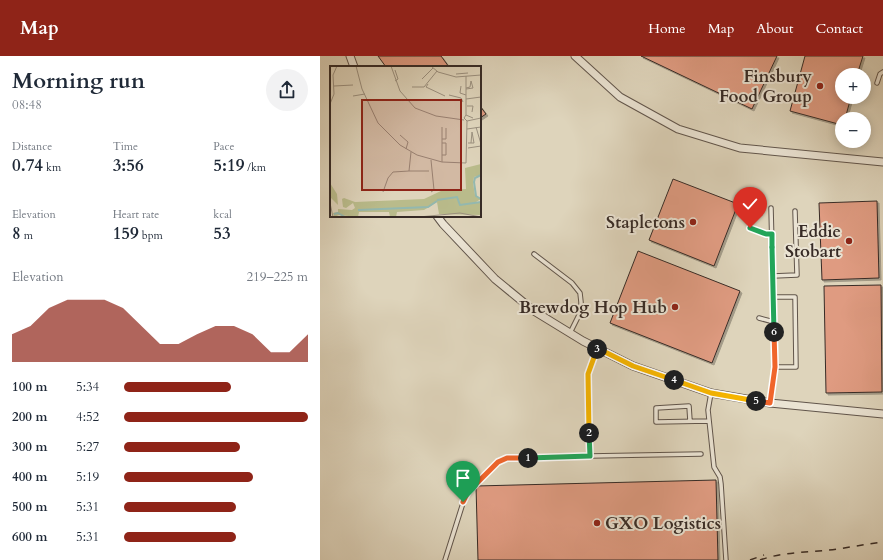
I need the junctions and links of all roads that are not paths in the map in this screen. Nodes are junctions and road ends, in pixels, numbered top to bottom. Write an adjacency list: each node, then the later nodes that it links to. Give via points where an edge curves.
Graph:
1 (350, 56): 3 (street)
2 (575, 56): 7 (street, via 620,98 678,129 740,148)
3 (354, 66)
4 (883, 72): 5 (lane)
5 (878, 83)
6 (883, 157): 7 (street)
7 (869, 161): 8 (street)
8 (883, 162)
9 (772, 208): 13 (lane)
10 (795, 211): 15 (lane, via 797,275)
11 (438, 217): 19 (street, via 495,279 534,311)
12 (750, 228): 13 (lane)
13 (772, 234): 15 (lane)
14 (534, 254): 19 (lane, via 572,283 580,293 581,311)
15 (773, 276): 16 (lane)
16 (773, 297): 18 (lane); 21 (lane, via 794,297 795,313 796,367)
17 (759, 318): 18 (lane)
18 (774, 322): 21 (lane)
19 (570, 333): 20 (street)
20 (597, 348): 22 (street, via 633,366); 28 (lane, via 588,374)
21 (775, 367): 23 (lane)
22 (711, 393): 23 (street); 25 (lane)
23 (770, 403): 24 (street)
24 (883, 414)
25 (708, 421): 26 (lane); 30 (lane, via 714,467 721,484)
26 (690, 422): 26 (lane, via 689,406 656,408 656,422)
27 (701, 454): 28 (lane)
28 (590, 456): 29 (lane, via 507,458 498,462 466,495)
29 (445, 560)
30 (726, 560)

